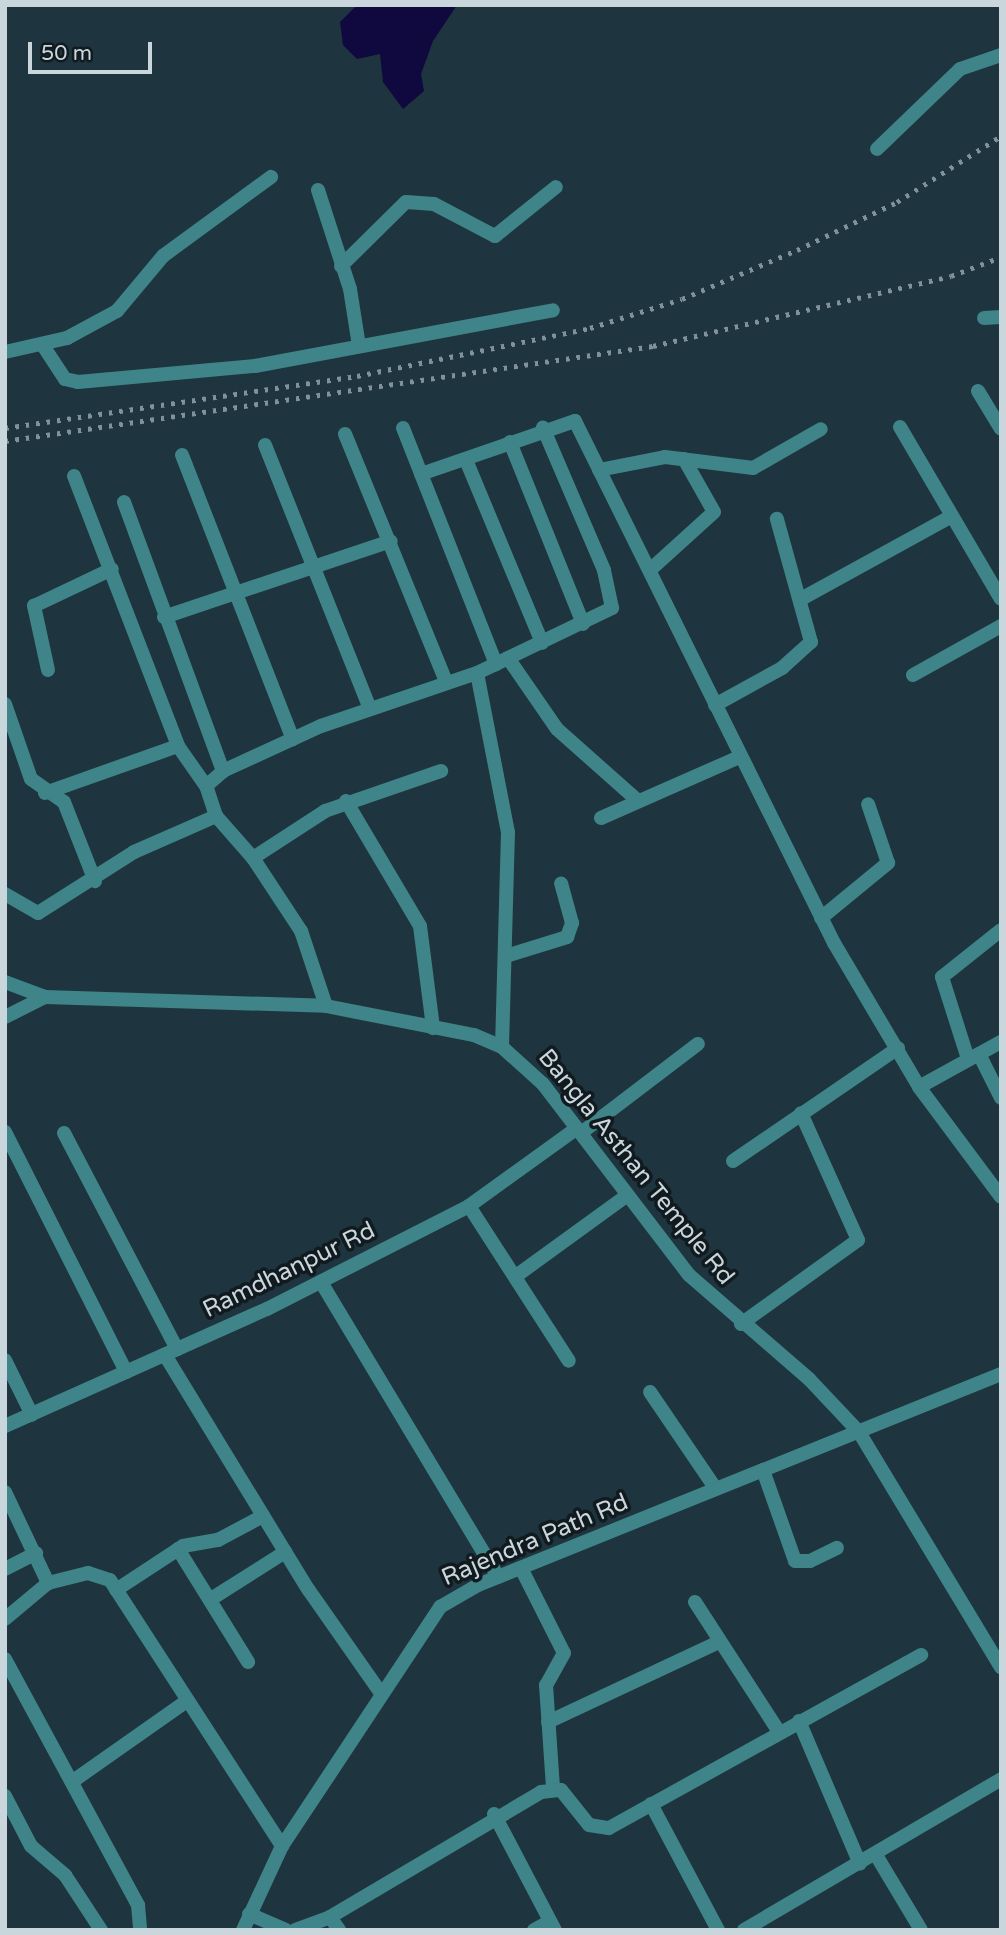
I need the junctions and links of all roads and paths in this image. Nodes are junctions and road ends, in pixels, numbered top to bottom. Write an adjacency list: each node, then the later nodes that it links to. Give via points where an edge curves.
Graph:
1 (1001, 55): 2 (street, via 960,69)
2 (877, 149)
3 (271, 177): 10 (street, via 163,256 117,311)
4 (556, 187): 6 (street, via 495,236 435,204 406,202)
5 (318, 190): 6 (street)
6 (341, 266): 11 (street)
7 (553, 310): 11 (street)
8 (1001, 317): 9 (street)
9 (984, 318)
10 (42, 344): 11 (street, via 65,379 78,383 255,366); 12 (street)
11 (359, 346)
12 (5, 352)
13 (978, 391): 18 (street)
14 (900, 427): 29 (street)
15 (403, 428): 26 (street)
16 (543, 428): 20 (street); 25 (street, via 575,421); 39 (street, via 614,599 612,608)
17 (821, 429): 23 (street, via 753,468)
18 (1001, 429)
19 (345, 434): 31 (street)
20 (510, 442): 24 (street); 39 (street)
21 (265, 445): 33 (street)
22 (182, 455): 35 (street)
23 (684, 459): 25 (street, via 644,458); 34 (street, via 714,512)
24 (466, 460): 26 (street); 41 (street)
25 (599, 470): 34 (street)
26 (421, 474): 42 (street)
27 (74, 475): 32 (street)
28 (124, 502): 38 (street)
29 (952, 516): 36 (street); 37 (street)
30 (777, 519): 36 (street)
31 (391, 541): 33 (street); 46 (street)
32 (113, 569): 43 (street, via 34,606); 51 (street)
33 (311, 569): 35 (street); 49 (street)
34 (650, 570): 48 (street)
35 (235, 596): 38 (street); 50 (street)
36 (801, 599): 48 (street, via 811,634 807,650)
37 (1001, 599)
38 (164, 617): 53 (street)
39 (583, 624): 41 (street)
40 (1001, 626): 45 (street)
41 (542, 643): 42 (street)
42 (502, 661): 44 (street); 57 (street, via 558,729)
43 (48, 670)
44 (477, 673): 46 (street); 68 (street, via 508,832)
45 (913, 675)
46 (446, 682): 49 (street)
47 (5, 704): 56 (street, via 31,779)
48 (715, 705): 52 (street)
49 (370, 709): 50 (street)
50 (293, 739): 53 (street)
51 (178, 746): 55 (street); 56 (street)
52 (739, 757): 57 (street); 66 (street)
53 (223, 771): 55 (street)
54 (441, 771): 58 (street)
55 (206, 786): 60 (street)
56 (44, 793): 63 (street, via 64,802)
57 (638, 800): 61 (street)
58 (346, 801): 62 (street); 73 (street, via 420,926)
59 (868, 804): 66 (street, via 888,863)
60 (216, 816): 62 (street); 63 (street, via 134,852)
61 (601, 818)
62 (253, 858): 71 (street, via 301,931)
63 (95, 881): 65 (street, via 38,913)
64 (561, 883): 68 (street, via 572,923 567,937)
65 (5, 894)
66 (821, 918): 77 (street)
67 (999, 937): 78 (street, via 942,978)
68 (509, 955): 76 (street)
69 (5, 982): 70 (street, Bangla Asthan Temple Rd)
70 (45, 998): 71 (street, Bangla Asthan Temple Rd); 72 (street)
71 (326, 1006): 73 (street, Bangla Asthan Temple Rd)
72 (5, 1017)
73 (433, 1028): 76 (street, Bangla Asthan Temple Rd)
74 (1001, 1042): 78 (street)
75 (698, 1044): 82 (street, Ramdhanpur Rd)
76 (502, 1047): 82 (street, Bangla Asthan Temple Rd)
77 (898, 1048): 79 (street); 81 (street)
78 (973, 1057): 79 (street); 80 (street)
79 (919, 1087): 87 (street)
80 (1001, 1098)
81 (801, 1113): 85 (street); 91 (street, via 858,1240)
82 (579, 1130): 86 (street, Bangla Asthan Temple Rd); 88 (street, Ramdhanpur Rd)
83 (5, 1132): 95 (street)
84 (64, 1133): 92 (street)
85 (733, 1161)
86 (626, 1196): 89 (street); 91 (street, Bangla Asthan Temple Rd, via 689,1275)
87 (1001, 1197)
88 (469, 1206): 89 (street); 90 (street, Ramdhanpur Rd)
89 (516, 1276): 94 (street)
90 (321, 1282): 92 (street, Ramdhanpur Rd); 111 (street)
91 (741, 1324): 100 (street, Bangla Asthan Temple Rd, via 809,1378)
92 (171, 1352): 95 (street, Ramdhanpur Rd); 104 (street)
93 (5, 1360): 98 (street)
94 (569, 1361)
95 (126, 1372): 98 (street, Ramdhanpur Rd)
96 (1001, 1374): 100 (street, Rajendra Path Rd)
97 (650, 1392): 102 (street)
98 (32, 1415): 99 (street, Ramdhanpur Rd)
99 (5, 1426)
100 (859, 1432): 101 (street, Rajendra Path Rd); 121 (street, Bangla Asthan Temple Rd)
101 (763, 1471): 102 (street, Rajendra Path Rd); 105 (street, via 795,1560 810,1561)
102 (716, 1489): 109 (street, Rajendra Path Rd)
103 (5, 1492): 108 (street)
104 (263, 1516): 106 (street, via 218,1540); 107 (street)
105 (837, 1548)
106 (178, 1549): 113 (street); 114 (street)
107 (285, 1552): 114 (street); 122 (street)
108 (36, 1553): 110 (street); 112 (street)
109 (520, 1567): 111 (street, Rajendra Path Rd); 125 (street, via 564,1653 546,1685)
110 (5, 1569)
111 (498, 1577): 122 (street, Rajendra Path Rd, via 440,1606)
112 (48, 1583): 113 (street, via 102,1574); 116 (street)
113 (116, 1590): 123 (street)
114 (211, 1599): 120 (street)
115 (695, 1602): 117 (street)
116 (5, 1619)
117 (719, 1642): 125 (street); 126 (street)
118 (921, 1655): 124 (street)
119 (5, 1660): 128 (street)
120 (248, 1662)
121 (1001, 1667)
122 (380, 1692): 133 (street, Rajendra Path Rd)
123 (184, 1703): 128 (street); 133 (street)
124 (799, 1721): 126 (street); 135 (street)
125 (548, 1722): 129 (street)
126 (779, 1732): 131 (street)
127 (1001, 1779): 134 (street)
128 (73, 1781): 140 (street, via 138,1905)
129 (554, 1789): 131 (street, via 599,1829); 132 (street)
130 (5, 1796): 139 (street, via 30,1846 65,1875)
131 (651, 1804): 146 (street)
132 (494, 1814): 137 (street); 138 (street)
133 (282, 1846): 136 (street, Rajendra Path Rd)
134 (876, 1855): 135 (street); 148 (street)
135 (860, 1864): 147 (street)
136 (249, 1914): 141 (street, Rajendra Path Rd); 142 (street)
137 (330, 1917): 143 (street); 144 (street)
138 (552, 1925): 145 (street)
139 (101, 1930)
140 (140, 1930)
141 (243, 1930)
142 (286, 1930)
143 (295, 1930)
144 (339, 1930)
145 (534, 1930)
146 (718, 1930)
147 (744, 1930)
148 (921, 1930)

